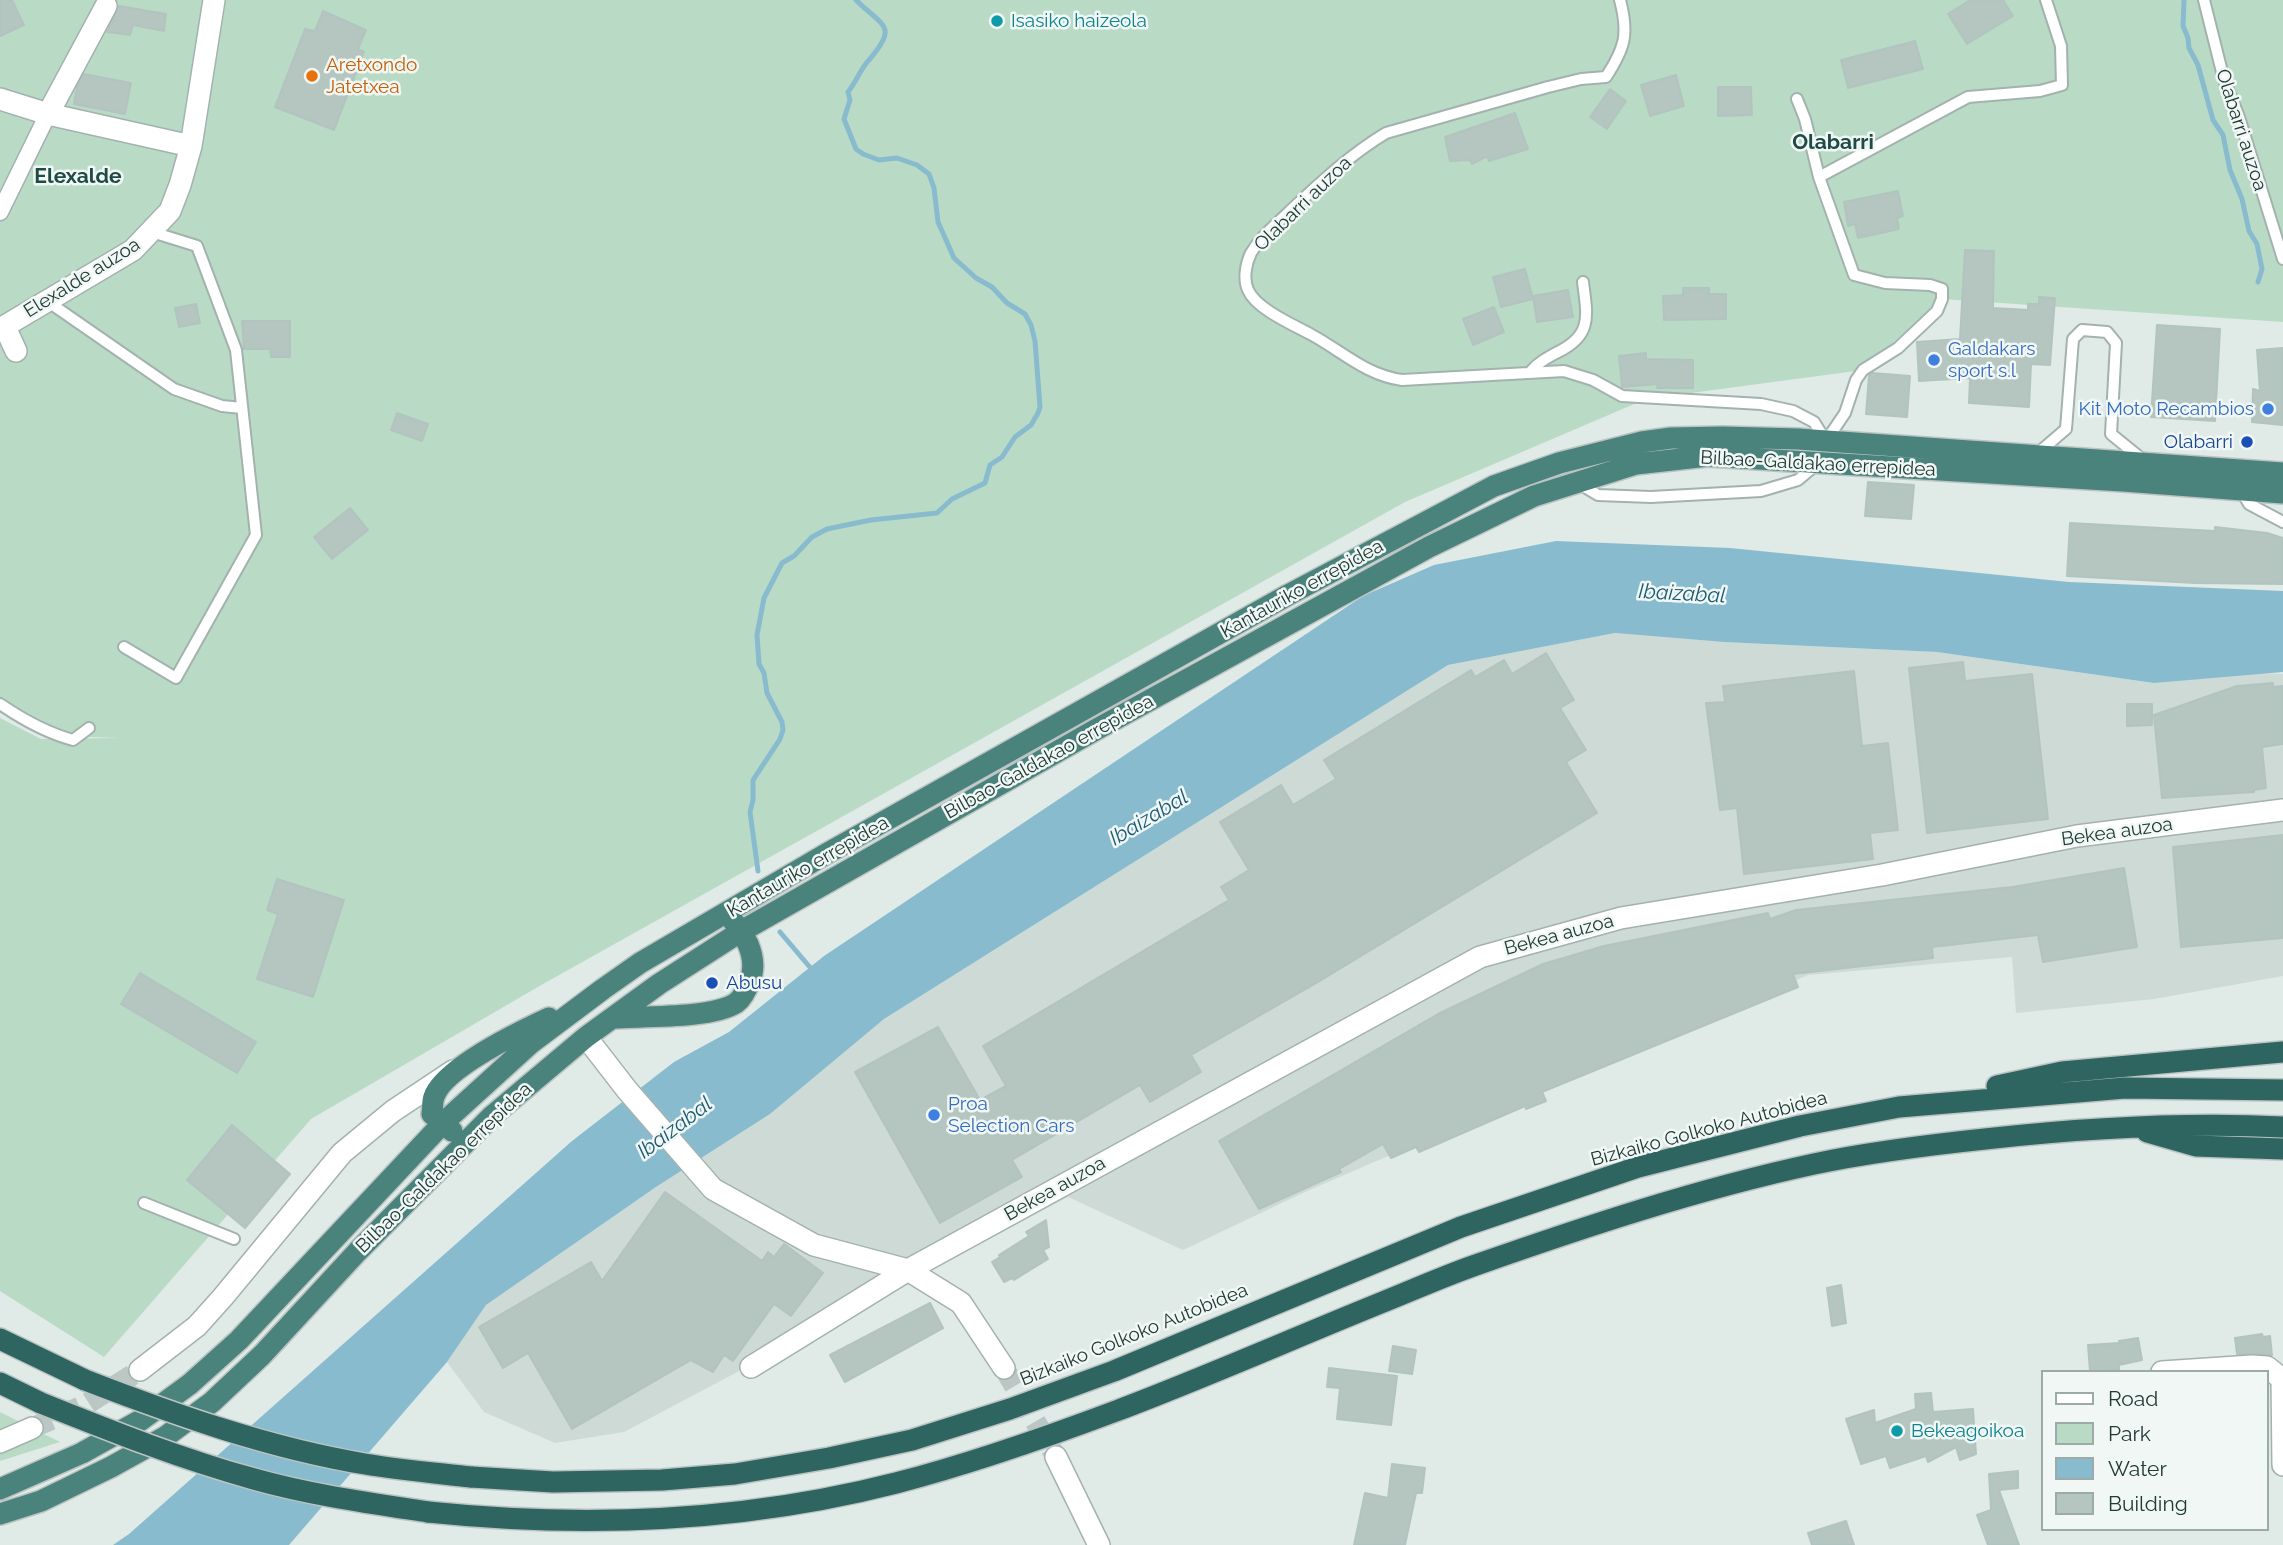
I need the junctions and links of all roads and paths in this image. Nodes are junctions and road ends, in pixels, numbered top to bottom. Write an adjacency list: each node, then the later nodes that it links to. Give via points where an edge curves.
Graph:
1 (214, 0): 9 (street, Elexalde auzoa)
2 (1620, 0): 18 (lane, Olabarri auzoa, via 1626,33 1621,54 1606,77 1548,87 1386,133 1343,163 1262,237 1245,273 1247,289 1259,304 1385,378)
3 (2046, 0): 10 (lane, via 2061,46 2062,85 1968,97)
4 (2204, 0): 13 (lane, Olabarri auzoa, via 2224,80)
5 (106, 6): 8 (street)
6 (0, 99): 8 (street)
7 (1797, 99): 10 (lane)
8 (48, 114): 9 (street); 11 (street)
9 (191, 146): 12 (street, Elexalde auzoa, via 170,211)
10 (1819, 177): 20 (lane, via 1854,275 1942,289 1937,311 1898,348 1863,370 1845,413)
11 (0, 212)
12 (152, 232): 15 (street, Elexalde auzoa, via 133,250); 19 (lane, via 197,246 236,350)
13 (2283, 259)
14 (1583, 282): 18 (lane, via 1587,316 1583,332 1572,345)
15 (47, 301): 16 (street, Elexalde auzoa); 19 (lane, via 174,389)
16 (2, 328): 17 (street)
17 (16, 351)
18 (1531, 371): 20 (lane, Olabarri auzoa, via 1564,371 1622,396 1761,404 1793,411 1814,422)
19 (242, 408): 29 (lane, via 256,536 176,678)
20 (1826, 441): 21 (highway, Kantauriko errepidea); 33 (highway, Kantauriko errepidea, via 1671,438 1559,463 1494,486 1288,595)
21 (2035, 456): 23 (highway, Kantauriko errepidea); 23 (lane, via 2066,429 2073,339 2082,330 2107,332 2116,343 2111,434)
22 (1820, 462): 25 (highway, Bilbao-Galdakao errepidea, via 1707,456 1636,464); 25 (lane, via 1798,480 1761,491 1598,495); 26 (highway, Bilbao-Galdakao errepidea)
23 (2148, 464): 24 (highway, Kantauriko errepidea)
24 (2283, 473)
25 (1576, 481): 34 (highway, Bilbao-Galdakao errepidea, via 1534,496 1429,547)
26 (2241, 489): 27 (highway, Bilbao-Galdakao errepidea); 28 (lane, via 2249,504)
27 (2283, 493)
28 (2283, 522)
29 (124, 647)
30 (0, 704): 31 (lane, via 73,740)
31 (89, 728)
32 (2283, 810): 50 (street, Bekea auzoa, via 2077,836 1882,875 1621,918 1480,957)
33 (728, 913): 34 (highway); 35 (highway, Kantauriko errepidea, via 640,963)
34 (740, 932): 36 (highway, Bilbao-Galdakao errepidea); 36 (highway, via 753,958 753,972 737,1002 692,1014)
35 (586, 1001): 39 (highway, via 518,1032); 43 (highway, Kantauriko errepidea)
36 (612, 1017): 37 (highway, Bilbao-Galdakao errepidea)
37 (586, 1037): 46 (highway, Bilbao-Galdakao errepidea); 50 (street, via 713,1189 814,1245)
38 (2283, 1052): 41 (highway, via 2062,1072)
39 (461, 1066): 42 (street); 43 (highway, via 434,1096)
40 (2283, 1090): 41 (highway, Bizkaiko Golkoko Autobidea, via 2125,1088)
41 (1899, 1107): 51 (highway, Bizkaiko Golkoko Autobidea, bridge, via 1800,1126 1638,1167 1461,1227 1114,1371 912,1440 711,1476 553,1482 365,1464 298,1450 166,1411 85,1380)
42 (393, 1111): 43 (street, via 408,1109); 54 (street, via 342,1153 197,1326)
43 (438, 1118): 46 (highway); 61 (highway, Bilbao-Galdakao errepidea, via 239,1340 190,1384 141,1420 94,1446)
44 (2128, 1126): 45 (highway); 47 (highway, via 2196,1146); 56 (highway, bridge, via 1887,1151 1811,1165 1660,1204 1468,1268 1117,1410 995,1453 836,1496 738,1512 551,1521 428,1512 356,1501 256,1480 137,1442)
45 (2283, 1126)
46 (464, 1143): 62 (highway, Bilbao-Galdakao errepidea, via 212,1402 165,1437 111,1467 41,1501)
47 (2283, 1149)
48 (144, 1203): 49 (lane)
49 (234, 1239)
50 (908, 1270): 52 (street, Bekea auzoa); 53 (street, via 961,1303)
51 (0, 1339)
52 (751, 1367)
53 (1004, 1368)
54 (140, 1370)
55 (2192, 1370): 60 (street, via 2267,1367 2283,1379)
56 (0, 1383)
57 (32, 1428): 58 (street)
58 (0, 1442)
59 (1056, 1457): 63 (street)
60 (2283, 1465)
61 (0, 1489)
62 (0, 1514)
63 (1099, 1545)

